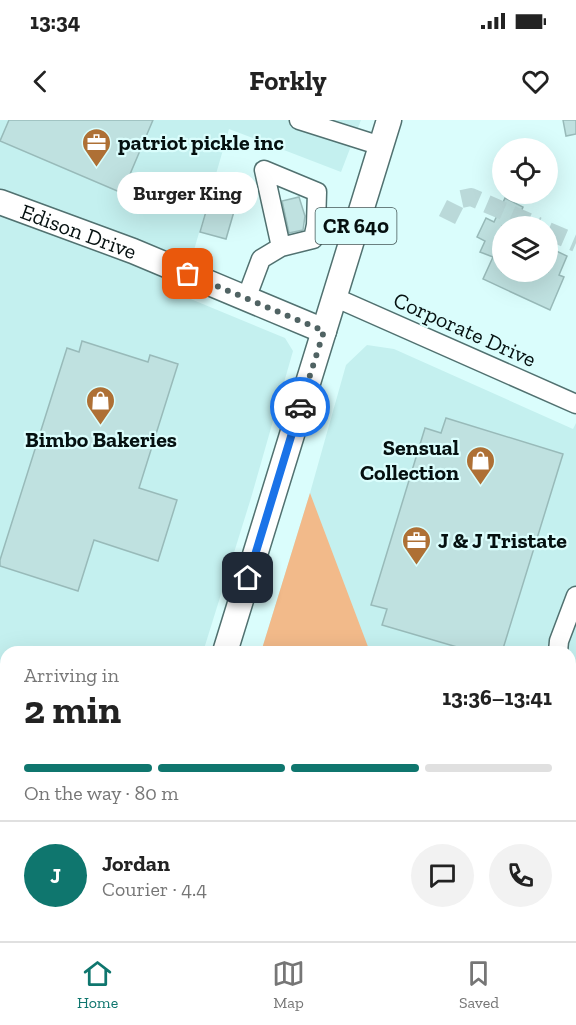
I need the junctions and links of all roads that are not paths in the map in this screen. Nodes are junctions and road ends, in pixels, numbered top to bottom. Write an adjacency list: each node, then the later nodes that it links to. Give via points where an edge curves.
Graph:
1 (299, 120): 3 (street)
2 (389, 120): 4 (main road, CR 640)
3 (332, 125): 4 (street)
4 (381, 146): 7 (main road, CR 640)
5 (0, 202): 8 (main road, Edison Drive)
6 (281, 247): 8 (street, via 261,259)
7 (334, 297): 9 (main road, CR 640); 10 (street, Corporate Drive)
8 (246, 299): 9 (main road, Edison Drive)
9 (324, 331): 12 (main road, CR 640)
10 (576, 404)
11 (576, 596): 13 (street)
12 (227, 646)
13 (559, 646)

